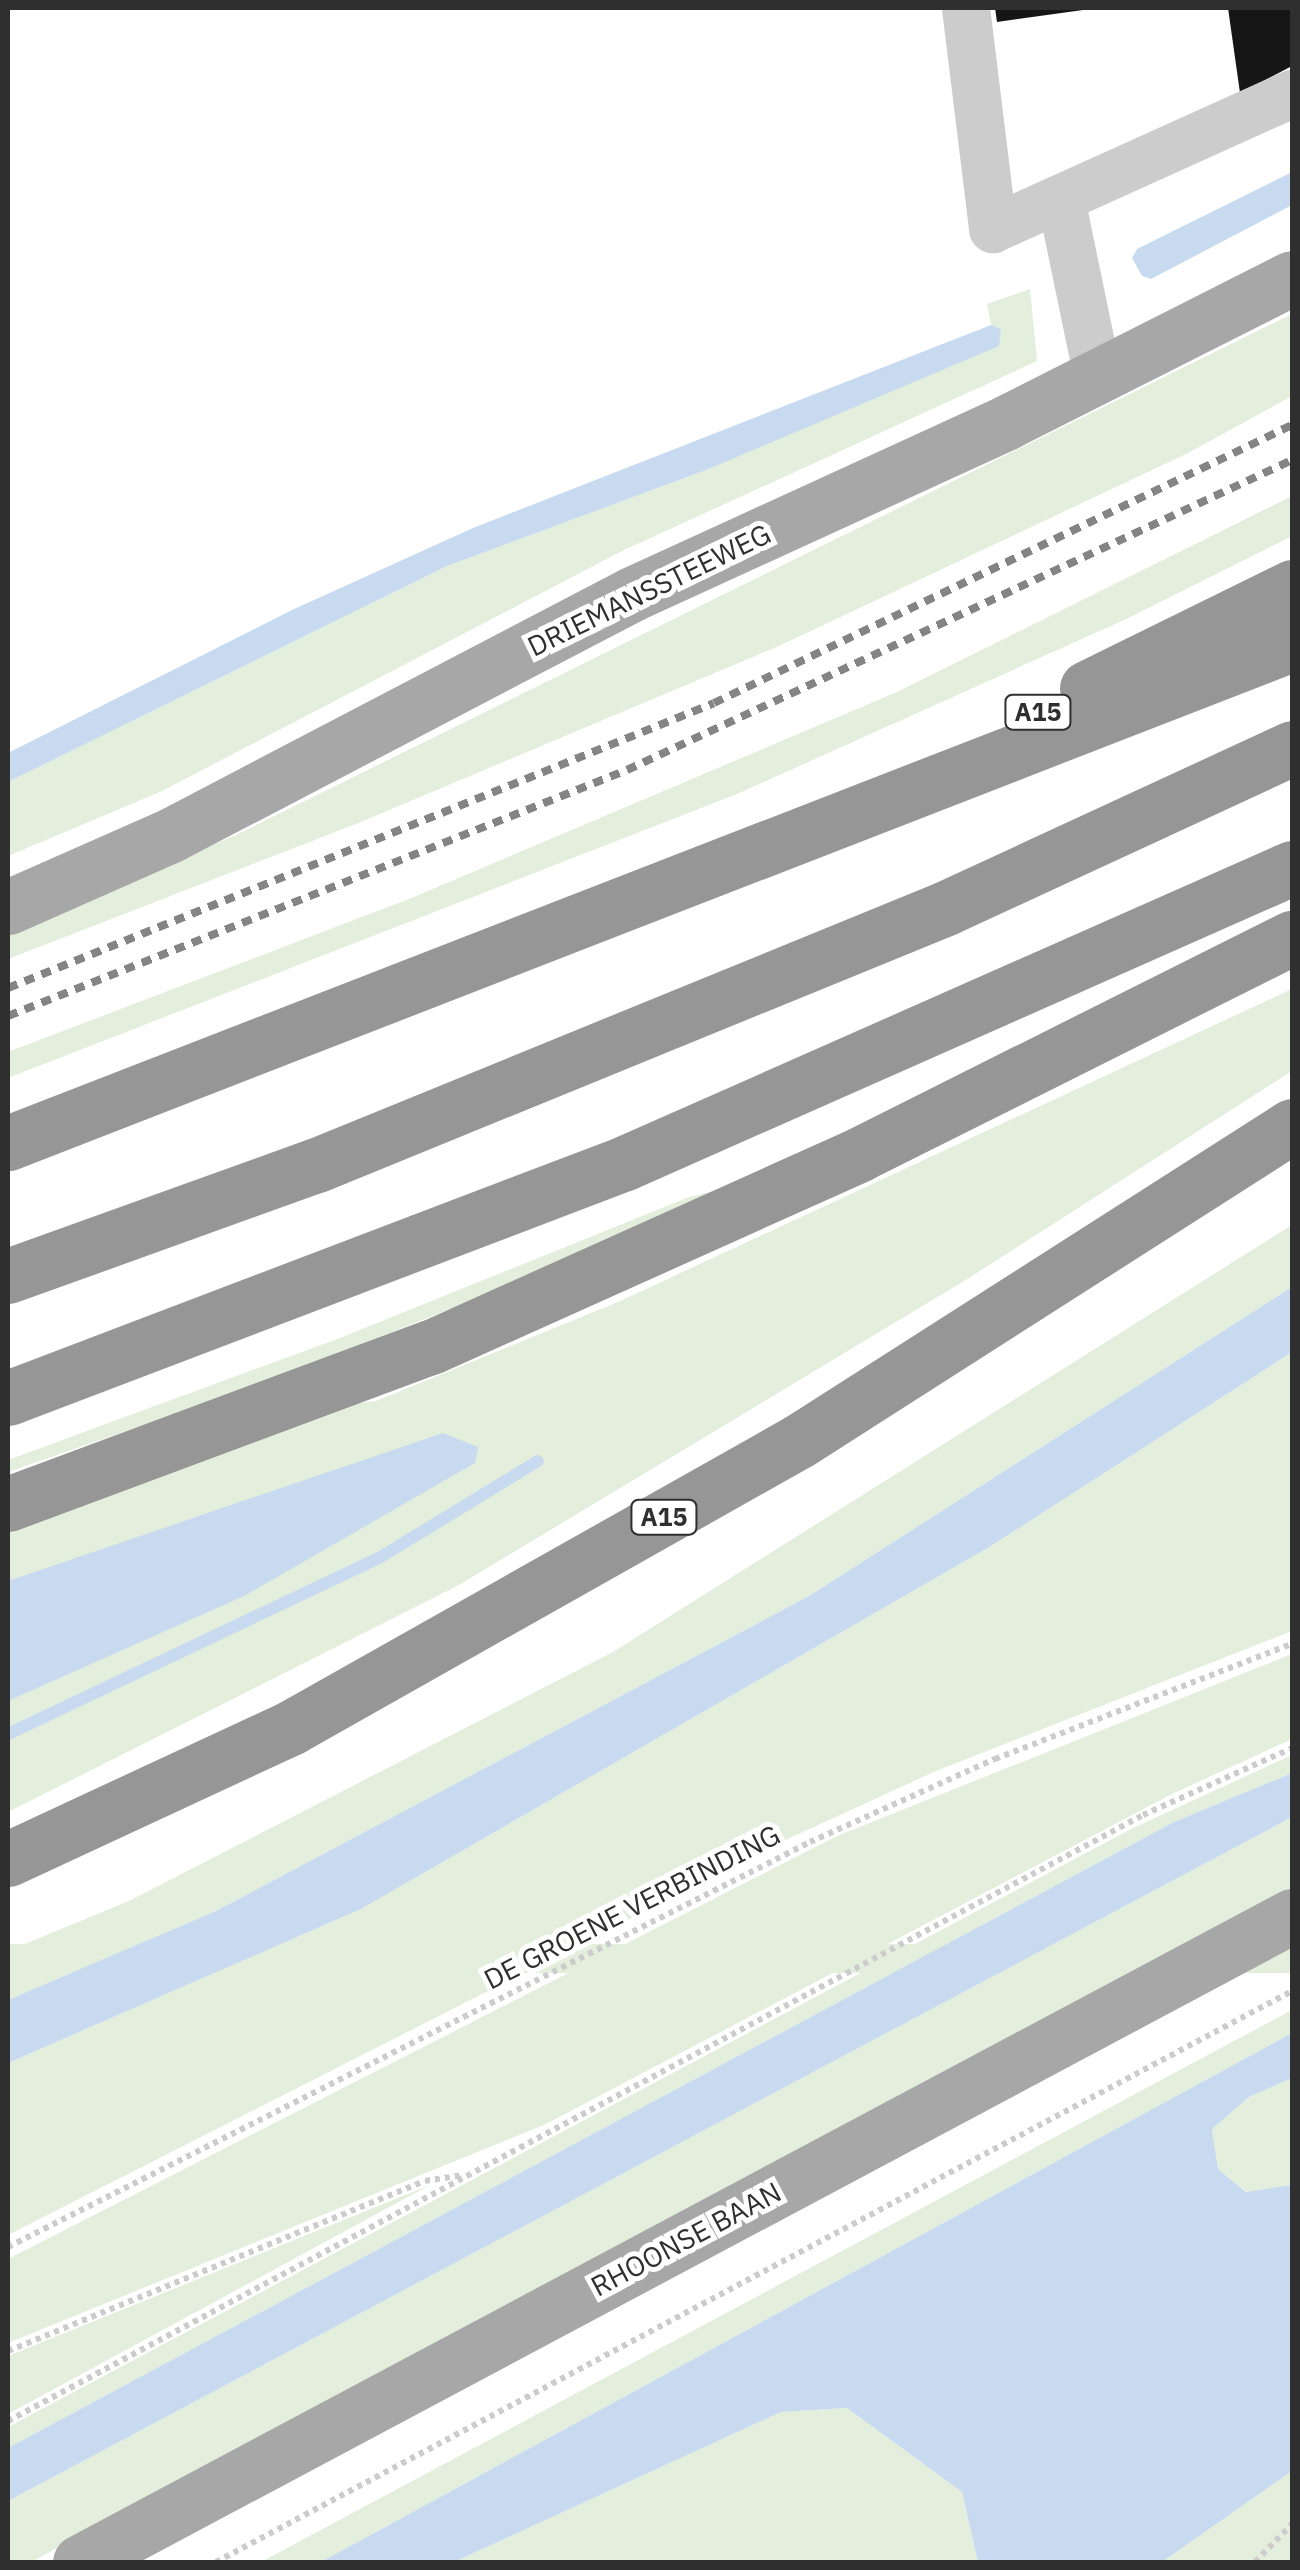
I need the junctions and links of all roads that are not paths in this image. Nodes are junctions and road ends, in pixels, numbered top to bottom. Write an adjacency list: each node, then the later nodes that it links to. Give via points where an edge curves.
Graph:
1 (966, 8): 3 (lane, via 994,230)
2 (1292, 94): 3 (lane)
3 (1060, 199): 5 (lane)
4 (1292, 278): 5 (main road, DRIEMANSSTEEWEG)
5 (1098, 378): 11 (main road, DRIEMANSSTEEWEG, via 632,594 171,835)
6 (1292, 587): 9 (highway, A15)
7 (1292, 644): 9 (highway, A15)
8 (1292, 748): 15 (highway, via 909,923 318,1165)
9 (784, 838): 14 (highway, A15)
10 (1292, 868): 16 (highway, via 625,1163)
11 (8, 907)
12 (1292, 938): 17 (highway, via 860,1154 431,1347)
13 (1292, 1126): 18 (highway, A15, via 782,1450 292,1727)
14 (8, 1142)
15 (8, 1276)
16 (8, 1398)
17 (8, 1504)
18 (8, 1859)
19 (1292, 1916): 20 (main road, RHOONSE BAAN)
20 (80, 2562)

